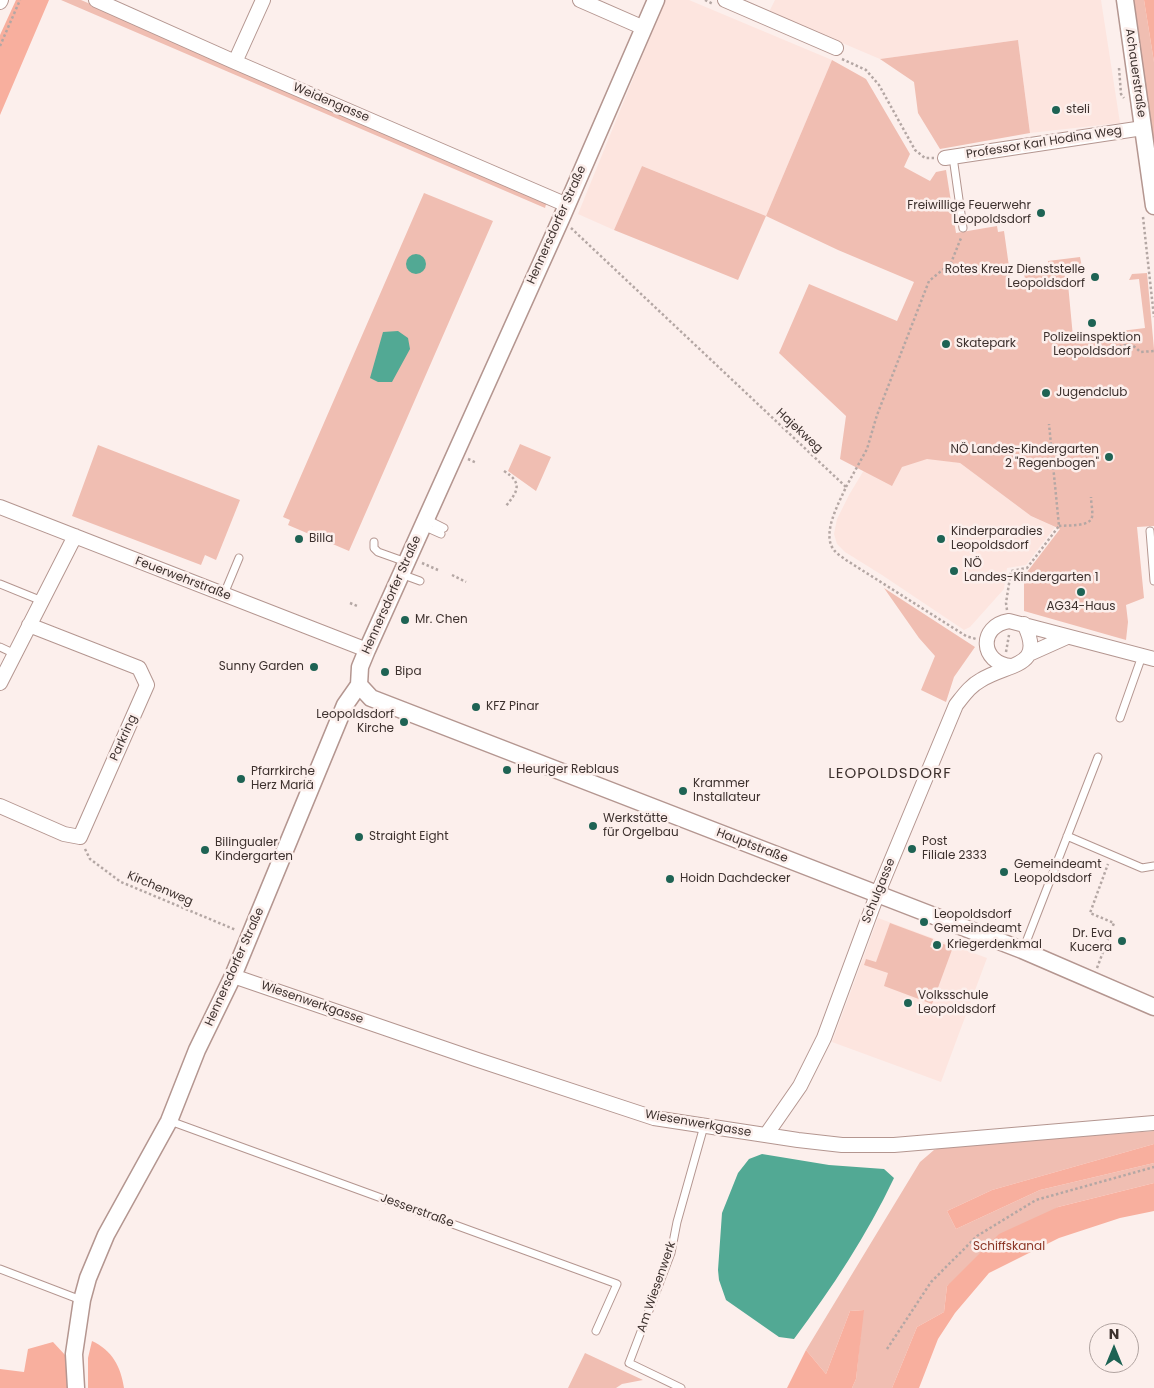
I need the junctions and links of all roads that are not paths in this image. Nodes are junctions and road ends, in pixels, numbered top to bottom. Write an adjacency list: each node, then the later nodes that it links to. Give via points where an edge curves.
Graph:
1 (96, 0): 9 (street, Weidengasse)
2 (263, 0): 9 (street)
3 (580, 0): 7 (street)
4 (656, 0): 7 (street, Hennersdorfer Straße)
5 (1125, 0): 10 (street, Achauerstraße)
6 (719, 2): 8 (street)
7 (644, 28): 13 (street, Hennersdorfer Straße)
8 (838, 53)
9 (235, 62): 13 (street, Weidengasse)
10 (1143, 128): 11 (street, Professor Karl Hodina Weg); 12 (street, Achauerstraße)
11 (949, 157): 14 (lane)
12 (1148, 207)
13 (564, 212): 16 (street, Hennersdorfer Straße)
14 (963, 228)
15 (0, 507): 19 (street, Feuerwehrstraße)
16 (424, 522): 18 (lane); 22 (street, Hennersdorfer Straße)
17 (1150, 530): 24 (lane)
18 (443, 531)
19 (75, 536): 26 (street, Feuerwehrstraße); 27 (street)
20 (374, 542): 22 (lane, via 378,552)
21 (240, 558): 26 (lane)
22 (409, 566): 23 (lane); 32 (street, Hennersdorfer Straße)
23 (420, 581)
24 (1154, 581)
25 (0, 584): 27 (lane)
26 (224, 594): 32 (street, Feuerwehrstraße)
27 (42, 601): 29 (street)
28 (1024, 624): 30 (street); 34 (street, via 1031,637); 36 (street, via 1009,622 996,625 988,636 991,657)
29 (29, 625): 33 (street); 41 (street, Parkring, via 138,668 147,686 80,837 64,834)
30 (1067, 637): 34 (street, Schulgasse); 35 (street)
31 (0, 647): 33 (lane)
32 (366, 650): 38 (street, Hennersdorfer Straße, via 360,667)
33 (14, 654): 37 (street)
34 (1029, 654): 36 (street, Schulgasse)
35 (1148, 657): 39 (lane)
36 (1011, 666): 44 (street, Schulgasse, via 968,688 956,705)
37 (0, 683)
38 (359, 685): 44 (street, Hauptstraße, via 372,698); 46 (street, Hennersdorfer Straße, via 344,705)
39 (1120, 718)
40 (1098, 757): 42 (lane)
41 (0, 806)
42 (1067, 836): 43 (lane, via 1142,868); 45 (lane)
43 (1154, 866)
44 (877, 894): 45 (street, Hauptstraße); 51 (street, Schulgasse, via 824,1038 800,1086)
45 (1022, 950): 47 (street, Hauptstraße)
46 (233, 976): 48 (street, Hennersdorfer Straße, via 197,1050); 50 (street, Wiesenwerkgasse, via 623,1109)
47 (1152, 1005)
48 (169, 1121): 53 (street, Hennersdorfer Straße, via 106,1235); 54 (lane, Jesserstraße, via 617,1284)
49 (1154, 1123): 51 (street, Wiesenwerkgasse, via 894,1145 842,1145)
50 (704, 1126): 51 (street, Wiesenwerkgasse); 56 (lane, Am Wiesenwerk, via 671,1253 629,1362)
51 (766, 1135)
52 (0, 1269): 53 (lane)
53 (82, 1300): 55 (street, Hennersdorfer Straße, via 74,1354)
54 (596, 1331)
55 (76, 1388)
56 (681, 1388)

